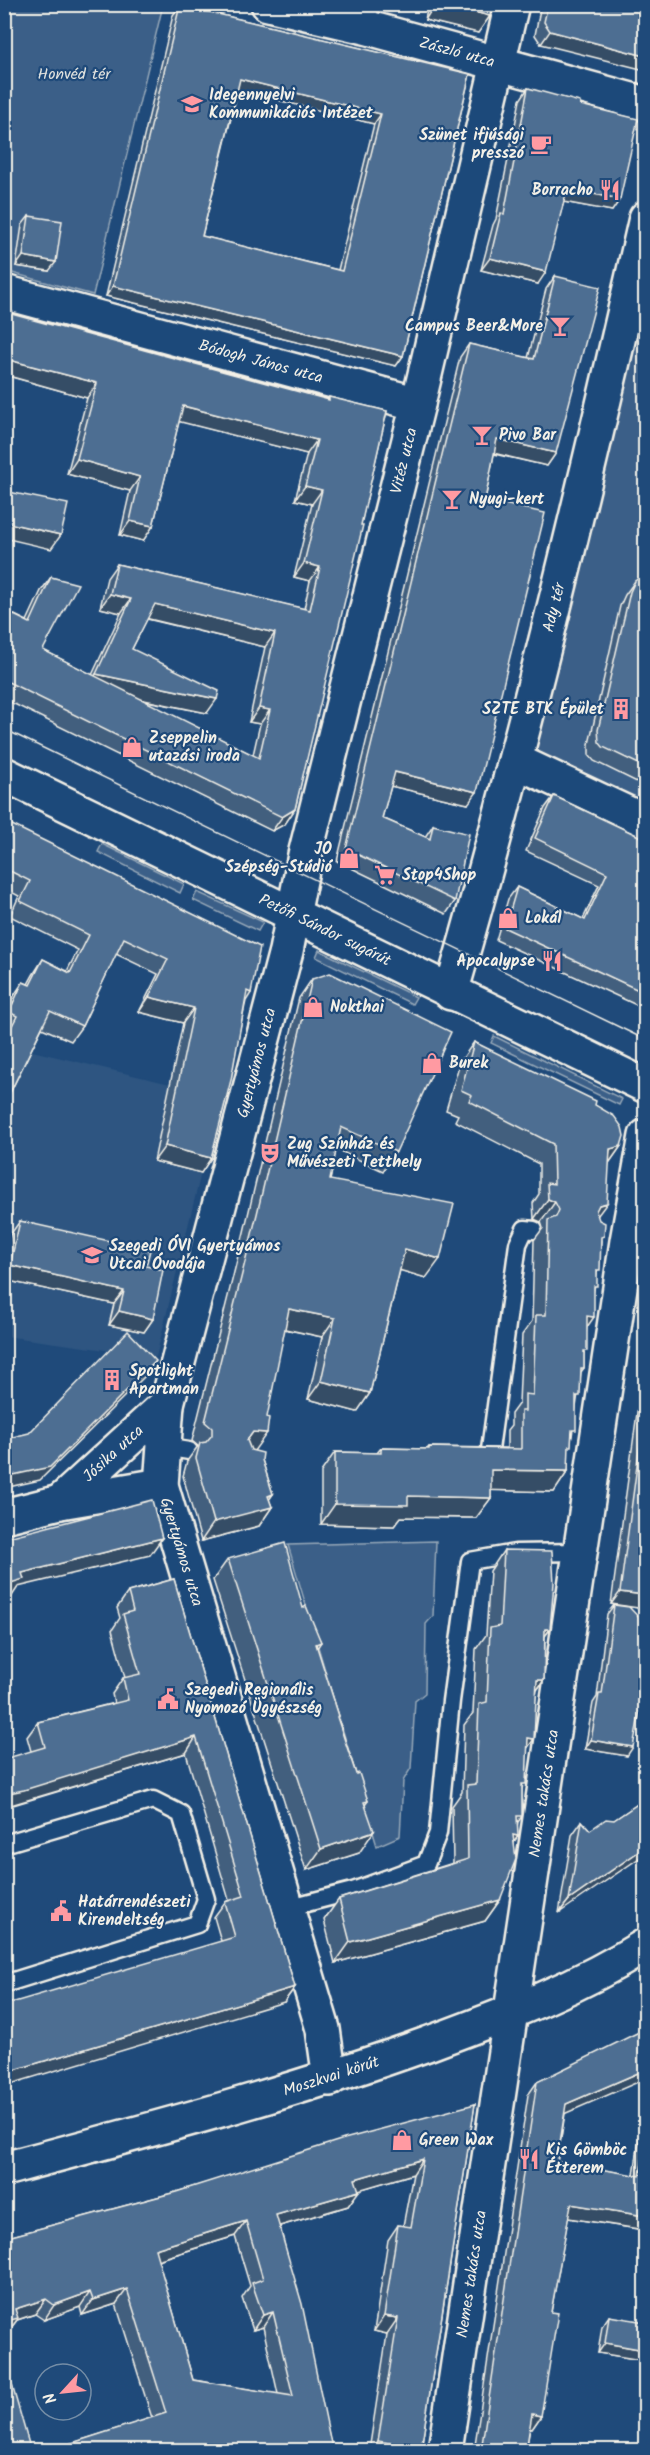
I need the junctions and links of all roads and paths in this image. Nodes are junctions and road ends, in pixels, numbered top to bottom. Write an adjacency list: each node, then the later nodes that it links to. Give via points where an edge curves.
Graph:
1 (268, 4): 3 (street, Zászló utca)
2 (512, 4): 4 (street, Vitéz utca)
3 (368, 16): 4 (street, Zászló utca)
4 (497, 63): 5 (street, Zászló utca); 8 (street, Vitéz utca)
5 (645, 104)
6 (645, 218): 9 (street, Ady tér, via 591,460)
7 (4, 292): 8 (street, Bódogh János utca)
8 (418, 404): 12 (street, Vitéz utca)
9 (516, 761): 11 (street); 13 (street, Ady tér)
10 (4, 774): 12 (street, Petőfi Sándor sugárút)
11 (645, 822)
12 (292, 916): 13 (street, Petőfi Sándor sugárút); 17 (street, Gyertyámos utca, via 280,976)
13 (451, 993): 14 (street, Petőfi Sándor sugárút)
14 (645, 1086)
15 (645, 1136): 22 (street, Nemes takács utca, via 621,1239)
16 (534, 1230): 18 (lane, via 525,1229 518,1244)
17 (167, 1404): 19 (street, Gyertyámos utca, via 177,1449); 20 (street, Jósika utca)
18 (489, 1457)
19 (161, 1485): 20 (street, Jósika utca); 24 (street, Gyertyámos utca)
20 (60, 1502): 21 (street, Jósika utca)
21 (4, 1516)
22 (580, 1552): 24 (lane, via 515,1553 471,1560 438,1833 426,1864 353,1891); 27 (street, Nemes takács utca)
23 (4, 1844): 26 (lane, via 153,1800 181,1814 206,1899 197,1923)
24 (287, 1908): 28 (street, Gyertyámos utca, via 323,2029)
25 (645, 1945): 27 (street, Moszkvai körút, via 606,1970)
26 (4, 1984)
27 (509, 2014): 28 (street, Moszkvai körút); 30 (street, Nemes takács utca)
28 (330, 2079): 29 (street, Moszkvai körút)
29 (4, 2169)
30 (444, 2451)

